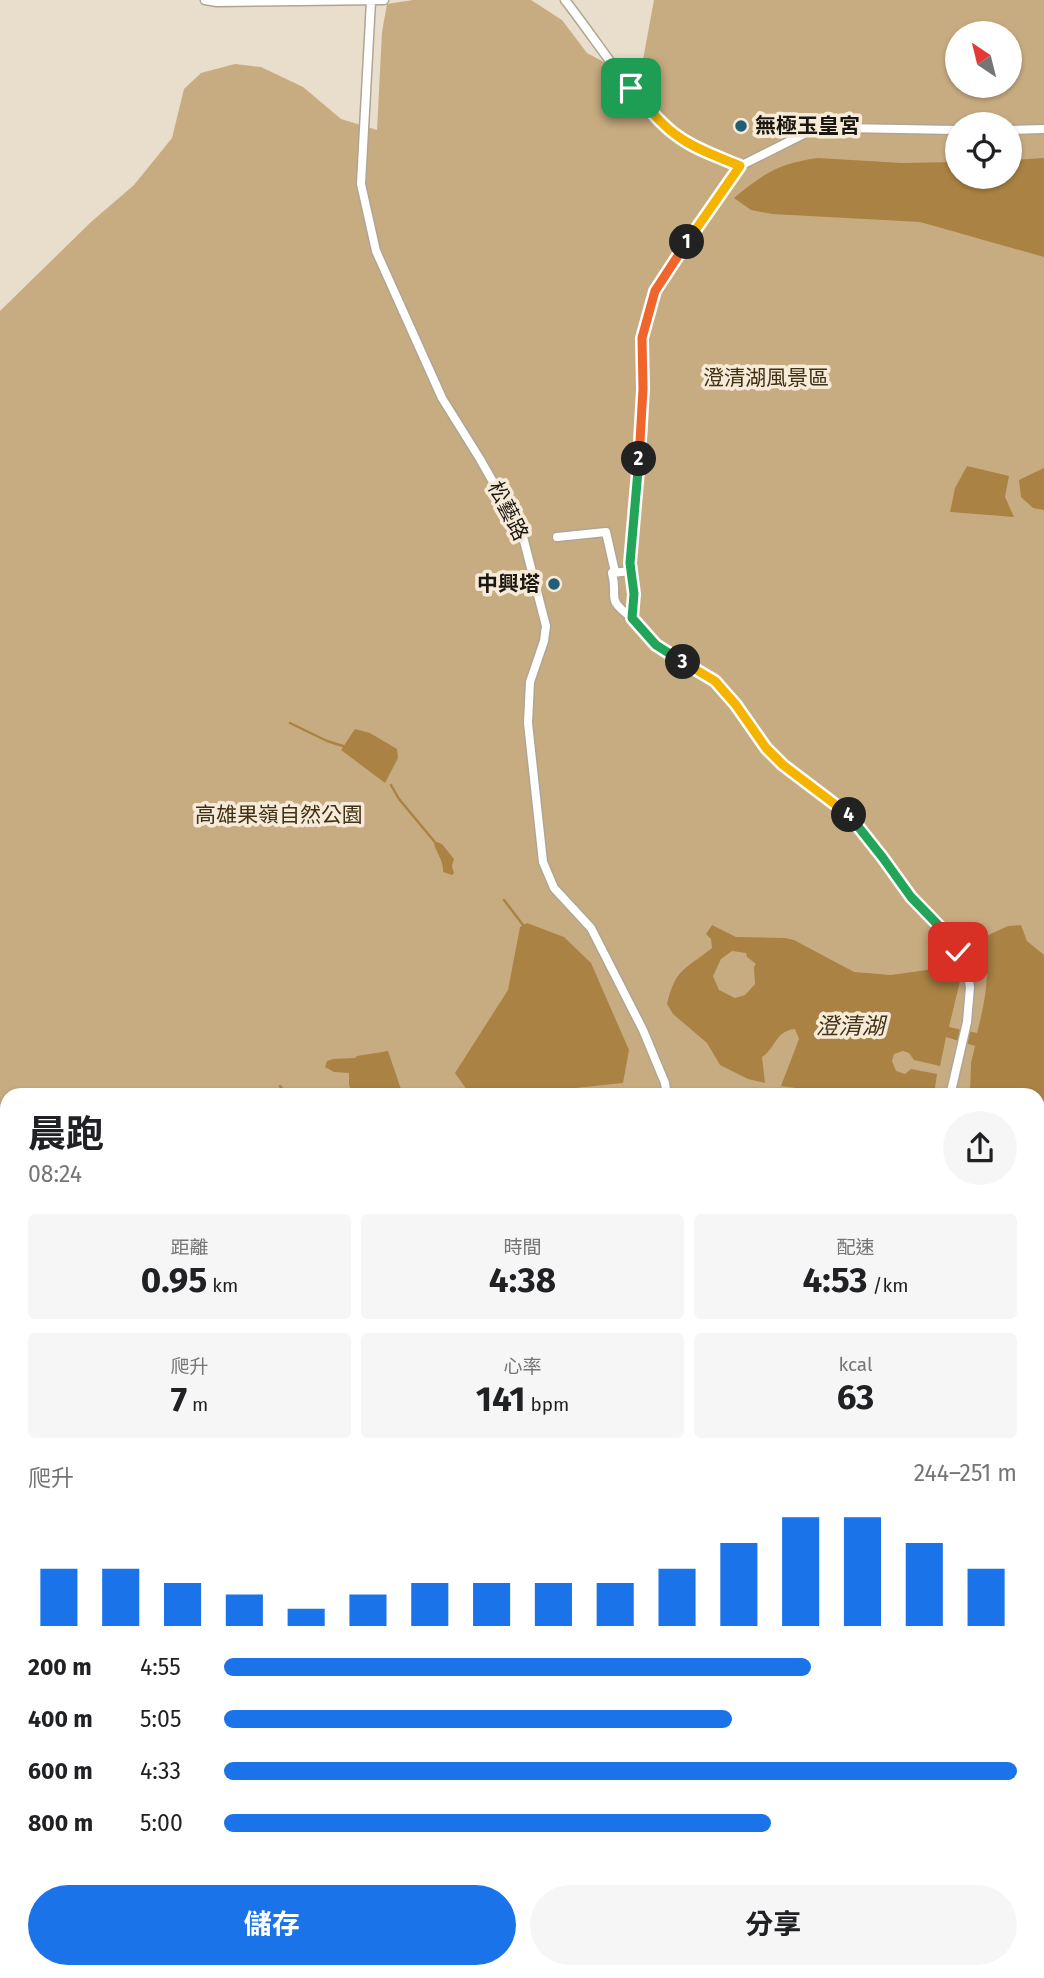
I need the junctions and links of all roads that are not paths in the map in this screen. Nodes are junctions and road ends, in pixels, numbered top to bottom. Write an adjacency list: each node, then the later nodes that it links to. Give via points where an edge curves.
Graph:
1 (205, 0): 4 (street)
2 (384, 0): 4 (street)
3 (565, 0): 8 (street, via 651,112 678,136)
4 (372, 1): 13 (street, 松藝路, via 362,184 376,251 442,398 522,533 546,626 530,682 528,723 543,862 554,888 591,928 643,1030)
5 (1044, 129): 7 (street)
6 (945, 130): 8 (street, via 818,131)
7 (1022, 130)
8 (740, 166): 10 (street, via 655,291 642,338)
9 (556, 537): 11 (street, via 607,532)
10 (631, 571): 11 (street); 12 (street)
11 (615, 572): 12 (street, via 613,599)
12 (632, 618): 14 (street, via 656,645 715,681 766,748 846,812 966,964 970,987 967,1022)
13 (666, 1088)
14 (952, 1088)

